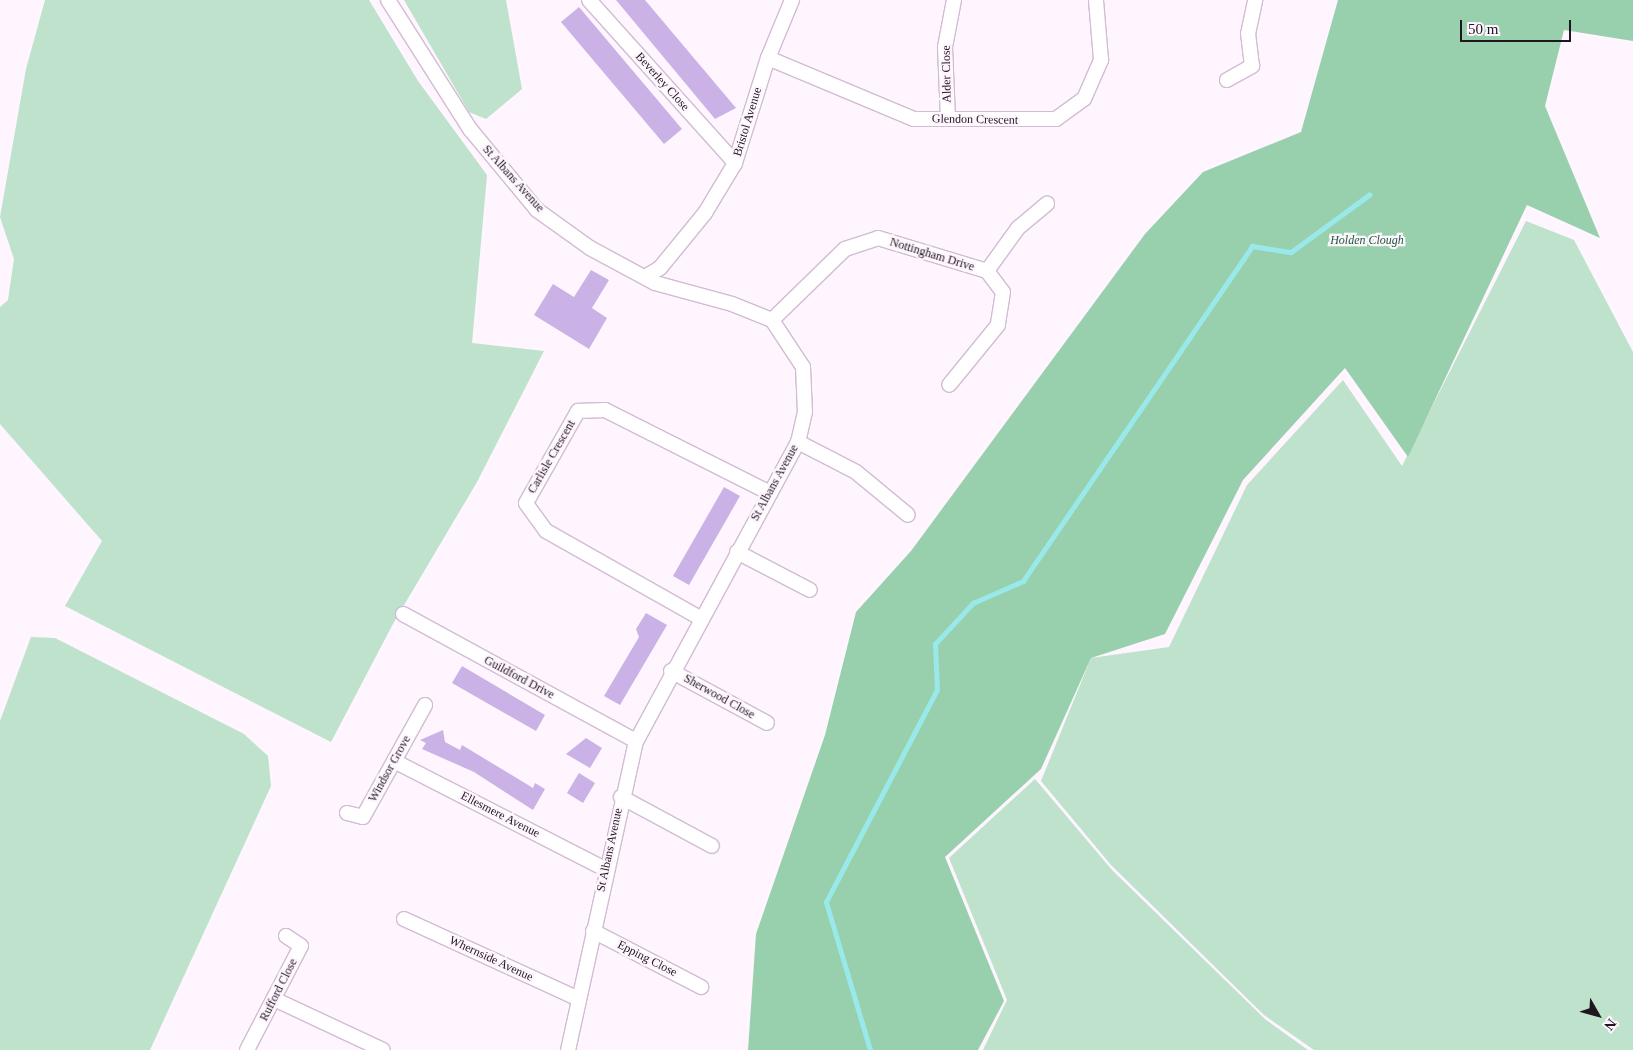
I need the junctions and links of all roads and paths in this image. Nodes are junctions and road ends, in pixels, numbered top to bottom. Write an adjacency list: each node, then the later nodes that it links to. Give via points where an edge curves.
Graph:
1 (388, 0): 13 (street, St Albans Avenue, via 470,130 537,210 590,248)
2 (589, 0): 10 (street, Beverley Close)
3 (792, 0): 7 (street, Bristol Avenue)
4 (954, 0): 9 (street, Alder Close, via 945,47)
5 (1096, 0): 9 (street, Glendon Crescent, via 1100,60 1084,99 1056,119)
6 (1255, 0): 8 (street, via 1248,34 1252,66)
7 (768, 58): 9 (street, Glendon Crescent, via 914,119); 10 (street, Bristol Avenue)
8 (1227, 80)
9 (948, 119)
10 (735, 164): 13 (street, Bristol Avenue, via 705,213 660,268)
11 (1047, 204): 12 (street, via 1018,228)
12 (987, 272): 14 (street, Nottingham Drive, via 878,238 845,248); 15 (street, Nottingham Drive, via 1003,292 998,325)
13 (645, 277): 14 (street, St Albans Avenue)
14 (772, 320): 16 (street, St Albans Avenue, via 803,367 805,412)
15 (950, 385)
16 (798, 442): 17 (street, St Albans Avenue); 18 (street, via 856,472)
17 (770, 493): 19 (street, St Albans Avenue); 22 (street, Carlisle Crescent, via 605,410 587,410 578,411 526,503 546,531)
18 (908, 515)
19 (737, 552): 20 (street); 22 (street, St Albans Avenue)
20 (810, 590)
21 (403, 614): 26 (street, Guildford Drive)
22 (700, 618): 23 (street, St Albans Avenue)
23 (671, 671): 25 (street, Sherwood Close); 26 (street, St Albans Avenue)
24 (425, 705): 27 (street, Windsor Grove)
25 (767, 723)
26 (636, 741): 28 (street, St Albans Avenue)
27 (394, 761): 29 (street, Windsor Grove, via 364,817); 31 (street, Ellesmere Avenue)
28 (621, 797): 30 (street); 31 (street, St Albans Avenue)
29 (346, 812)
30 (712, 846)
31 (606, 869): 33 (street, St Albans Avenue)
32 (404, 919): 37 (street, Whernside Avenue)
33 (593, 931): 35 (street, Epping Close); 37 (street, St Albans Avenue)
34 (286, 936): 36 (street, Rufford Close, via 302,946)
35 (701, 987)
36 (274, 999): 38 (street, Rufford Close); 39 (street)
37 (579, 1000): 40 (street, St Albans Avenue)
38 (247, 1050)
39 (383, 1050)
40 (568, 1050)

